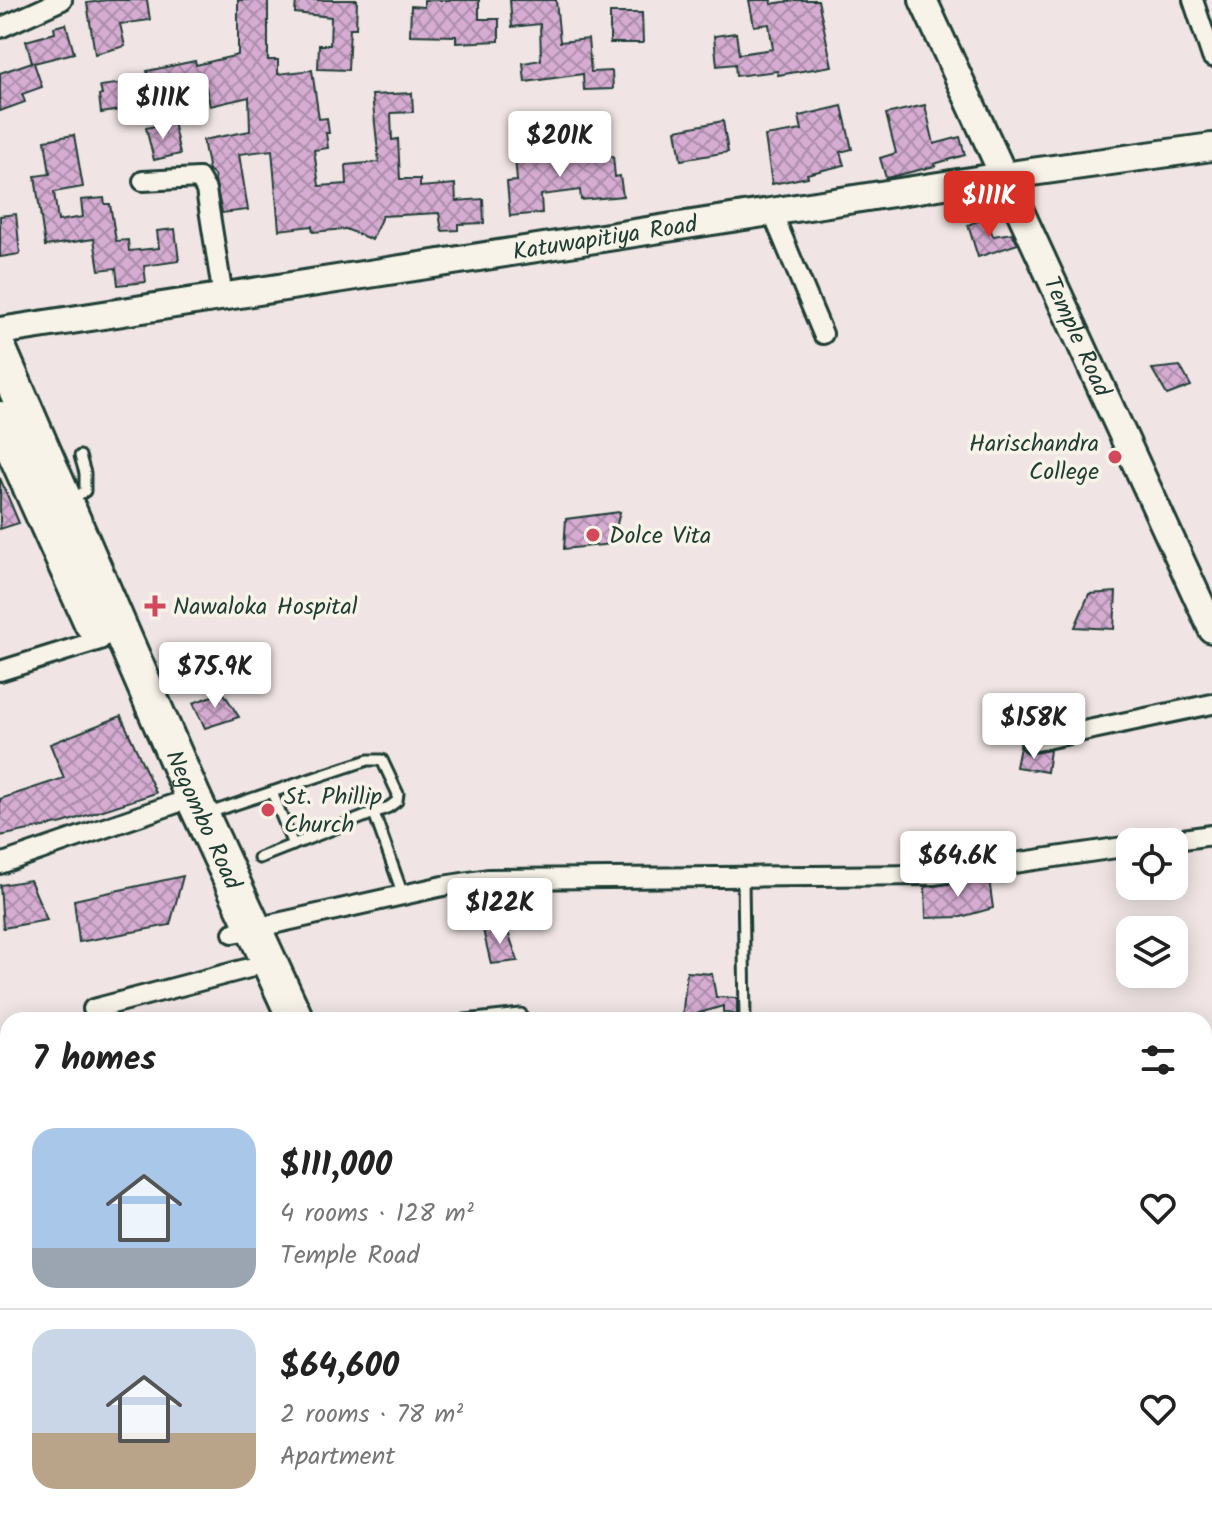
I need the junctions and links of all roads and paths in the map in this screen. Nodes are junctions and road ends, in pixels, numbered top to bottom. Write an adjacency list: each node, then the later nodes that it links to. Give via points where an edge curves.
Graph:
1 (62, 0): 4 (street)
2 (923, 0): 7 (street, Temple Road)
3 (1193, 0): 5 (street)
4 (0, 28)
5 (1212, 57)
6 (1212, 147): 7 (street, Katuwapitiya Road)
7 (1003, 176): 9 (street, Katuwapitiya Road); 17 (street, Temple Road)
8 (143, 181): 10 (street, via 199,178 206,190)
9 (772, 212): 10 (street, Katuwapitiya Road); 12 (street)
10 (223, 297): 11 (street, Katuwapitiya Road)
11 (0, 331)
12 (823, 334)
13 (0, 352): 16 (highway, Negombo Road)
14 (0, 419): 18 (highway, Negombo Road)
15 (80, 456): 16 (lane, via 85,491)
16 (65, 502): 23 (highway, Negombo Road)
17 (1212, 629)
18 (100, 640): 19 (street); 23 (highway, Negombo Road)
19 (0, 671)
20 (1212, 704): 21 (street)
21 (1031, 742)
22 (272, 792): 23 (lane); 24 (lane, via 377,758 398,794 397,801); 27 (lane)
23 (188, 810): 30 (street); 33 (highway, Negombo Road)
24 (374, 813): 27 (lane); 32 (lane)
25 (1212, 835): 26 (street)
26 (1188, 838)
27 (293, 845): 29 (lane)
28 (1116, 848): 31 (street, via 933,875)
29 (259, 858)
30 (0, 864)
31 (743, 878): 32 (street, via 488,879); 38 (lane)
32 (403, 895): 33 (street)
33 (244, 930): 34 (highway, Negombo Road); 37 (highway, Negombo Road)
34 (249, 968): 35 (street); 36 (highway, Negombo Road)
35 (93, 1009)
36 (269, 1012)
37 (291, 1012)
38 (745, 1012)

